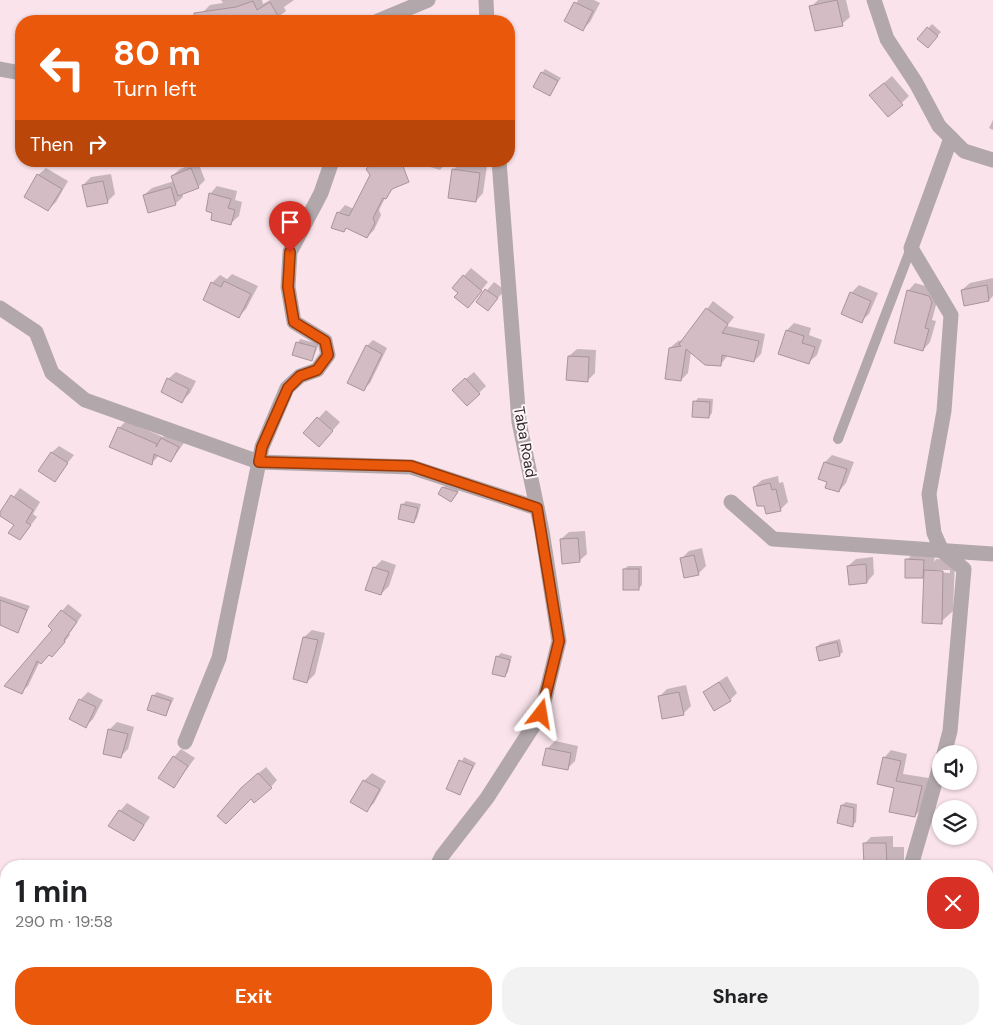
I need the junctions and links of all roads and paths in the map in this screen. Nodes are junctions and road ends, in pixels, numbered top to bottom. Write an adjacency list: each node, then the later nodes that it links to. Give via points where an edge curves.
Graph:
1 (428, 0): 4 (street)
2 (486, 0): 5 (street)
3 (874, 0): 8 (street, via 886,39 916,83 939,126)
4 (392, 15)
5 (487, 15)
6 (0, 69): 7 (street)
7 (15, 72)
8 (951, 138): 9 (street, via 964,151); 12 (street)
9 (993, 160)
10 (330, 167): 15 (street, via 321,193 290,252 288,287 294,322 325,341 328,355 317,370 300,376 288,388 262,447)
11 (499, 167): 17 (street, Taba Road, via 520,422)
12 (911, 248): 14 (lane); 18 (street, via 951,314 944,411 929,494 934,533)
13 (0, 308): 15 (street, via 36,332 52,373 85,400)
14 (838, 439)
15 (259, 462): 17 (street, via 411,466); 20 (street, via 219,658)
16 (731, 502): 18 (street, via 774,539)
17 (537, 508): 23 (street, Taba Road, via 559,641 541,714 487,798)
18 (942, 551): 19 (street); 21 (street, via 964,569)
19 (993, 554)
20 (185, 742)
21 (946, 745)
22 (933, 790): 24 (street)
23 (440, 860)
24 (913, 860)

